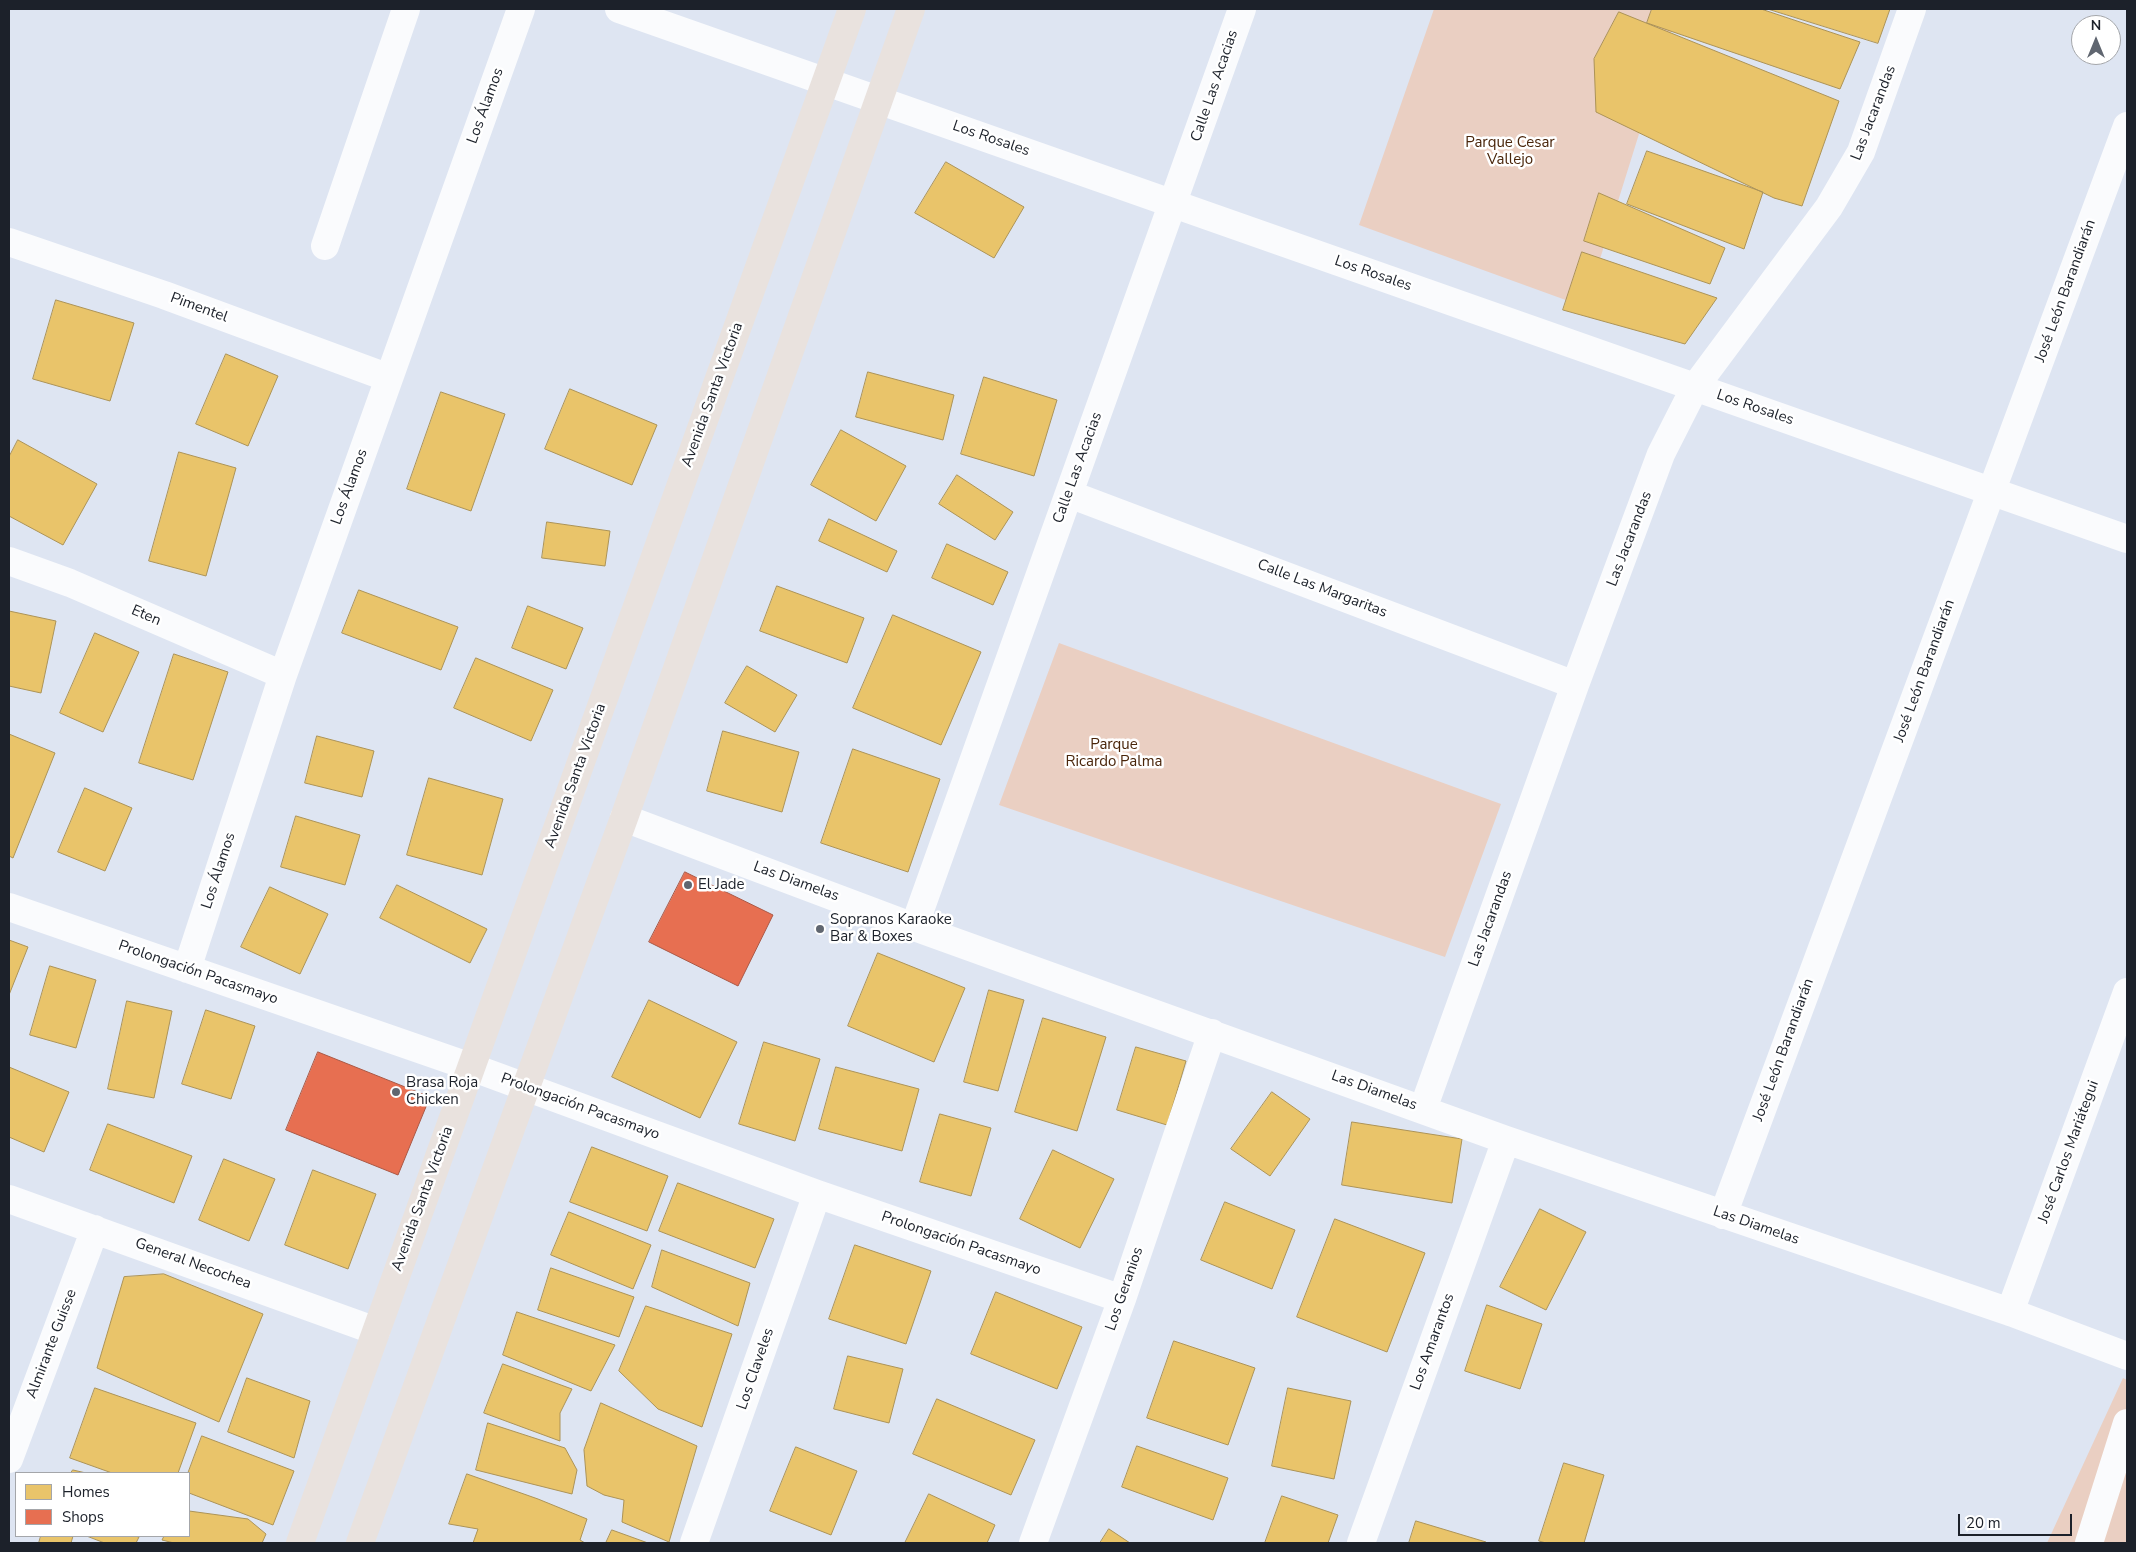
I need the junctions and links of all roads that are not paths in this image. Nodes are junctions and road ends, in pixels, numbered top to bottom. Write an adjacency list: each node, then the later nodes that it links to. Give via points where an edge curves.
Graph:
1 (406, 9): 13 (street)
2 (521, 9): 14 (street, Los Álamos)
3 (619, 9): 8 (street, Los Rosales)
4 (852, 9): 8 (main road, Avenida Santa Victoria)
5 (912, 9): 9 (main road)
6 (1242, 9): 11 (street, Calle Las Acacias)
7 (1912, 9): 15 (street, Las Jacarandas, via 1861,152 1848,176 1829,207)
8 (826, 82): 9 (street, Los Rosales); 29 (main road, Avenida Santa Victoria)
9 (879, 100): 11 (street, Los Rosales); 22 (main road)
10 (2127, 126): 16 (street, José León Barandiarán)
11 (1174, 203): 15 (street, Los Rosales); 17 (street, Calle Las Acacias)
12 (9, 242): 14 (street, Pimentel)
13 (325, 246)
14 (389, 378): 20 (street, Los Álamos)
15 (1695, 387): 16 (street, Los Rosales); 21 (street, Las Jacarandas, via 1661,454)
16 (1992, 492): 18 (street, Los Rosales); 35 (street, José León Barandiarán)
17 (1069, 494): 21 (street, Calle Las Margaritas); 24 (street, Calle Las Acacias)
18 (2127, 539)
19 (9, 561): 20 (street, Eten, via 70,583)
20 (283, 675): 25 (street, Los Álamos)
21 (1575, 685): 31 (street, Las Jacarandas)
22 (624, 818): 24 (street, Las Diamelas); 30 (main road)
23 (9, 907): 25 (street, Prolongación Pacasmayo)
24 (914, 927): 27 (street, Las Diamelas)
25 (187, 969): 29 (street, Prolongación Pacasmayo)
26 (2127, 992): 28 (street, José Carlos Mariátegui)
27 (1212, 1033): 31 (street, Las Diamelas); 37 (street, Los Geranios)
28 (2118, 1044): 38 (street, José Carlos Mariátegui)
29 (471, 1067): 30 (street, Prolongación Pacasmayo); 39 (main road, Avenida Santa Victoria)
30 (525, 1087): 33 (street, Prolongación Pacasmayo); 44 (main road)
31 (1423, 1109): 32 (street, Las Diamelas)
32 (1506, 1140): 35 (street, Las Diamelas); 47 (street, Los Amarantos)
33 (817, 1194): 37 (street, Prolongación Pacasmayo); 45 (street, Los Claveles)
34 (9, 1199): 36 (street, General Necochea)
35 (1723, 1215): 38 (street, Las Diamelas)
36 (95, 1229): 39 (street, General Necochea); 42 (street, Almirante Guisse)
37 (1122, 1298): 46 (street, Los Geranios)
38 (2010, 1312): 40 (street, Las Diamelas)
39 (376, 1330): 43 (main road, Avenida Santa Victoria)
40 (2127, 1356)
41 (2127, 1423): 48 (street)
42 (9, 1459)
43 (300, 1543)
44 (360, 1543)
45 (694, 1543)
46 (1033, 1543)
47 (1361, 1543)
48 (2089, 1543)

